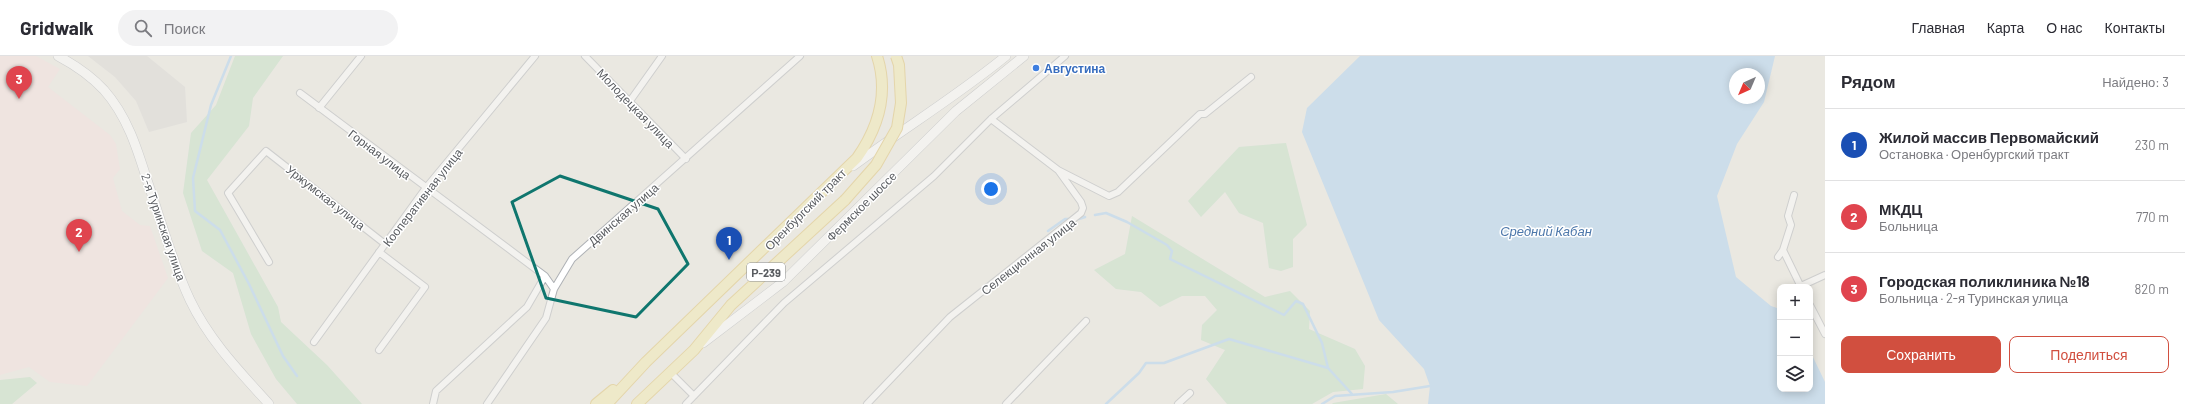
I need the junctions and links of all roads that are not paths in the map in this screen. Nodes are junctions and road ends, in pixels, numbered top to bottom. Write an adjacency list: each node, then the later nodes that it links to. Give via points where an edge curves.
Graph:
1 (58, 56): 43 (main road, 2-я Туринская улица, via 81,68 104,90 121,114 135,142 179,275 191,302 224,353)
2 (361, 56): 15 (street)
3 (535, 56): 20 (street, Кооперативная улица)
4 (585, 56): 14 (street, Молодецкая улица)
5 (662, 56): 14 (street)
6 (800, 56): 17 (street, Двинская улица)
7 (877, 56): 19 (main road, Оренбургский тракт / Р-239, via 882,94 873,132 857,158)
8 (896, 56): 37 (main road, Оренбургский тракт / Р-239, bridge, via 899,65 901,103 897,128 876,165 845,200 731,305)
9 (1006, 56): 19 (main road, via 971,84 901,130)
10 (1024, 56): 37 (main road, Фермское шоссе, via 956,111 782,282)
11 (1065, 56): 16 (street)
12 (1251, 77): 18 (street, via 1205,114 1200,114 1114,194 1109,196 1099,193)
13 (300, 93): 15 (street, Горная улица)
14 (630, 101): 17 (street, Молодецкая улица)
15 (319, 108): 20 (street, Горная улица)
16 (991, 119): 18 (street); 42 (street, via 934,176 784,303)
17 (686, 159): 31 (street, Двинская улица, via 572,259)
18 (1058, 170): 51 (street, Селекционная улица, via 1081,202 1081,213 950,317)
19 (836, 179): 38 (main road, Оренбургский тракт / Р-239)
20 (425, 189): 22 (street, Кооперативная улица); 28 (street, Горная улица)
21 (1794, 195): 23 (street, via 1788,216 1791,225)
22 (385, 244): 24 (street, Кооперативная улица); 26 (street, Уржумская улица, via 266,151 228,194)
23 (1783, 250): 25 (street); 29 (street)
24 (379, 252): 35 (street, Кооперативная улица); 36 (street, via 425,287)
25 (1778, 256)
26 (269, 262)
27 (1825, 275): 30 (street)
28 (545, 276): 31 (street, Горная улица); 44 (street, via 527,307 436,391)
29 (1800, 284)
30 (1807, 284)
31 (554, 289): 45 (street, Двинская улица, via 546,318)
32 (1813, 311): 34 (street)
33 (1086, 321): 52 (street)
34 (1825, 334)
35 (314, 342)
36 (380, 350)
37 (694, 350): 39 (main road, Оренбургский тракт)
38 (646, 362): 46 (main road, Р-239); 47 (main road, Оренбургский тракт)
39 (671, 373): 40 (main road, Оренбургский тракт); 42 (street)
40 (659, 385): 48 (main road, Оренбургский тракт); 49 (main road)
41 (1190, 394): 53 (street)
42 (694, 396): 50 (street)
43 (269, 404)
44 (433, 404)
45 (487, 404)
46 (596, 404)
47 (607, 404)
48 (637, 404)
49 (647, 404)
50 (686, 404)
51 (867, 404)
52 (1006, 404)
53 (1178, 404)

